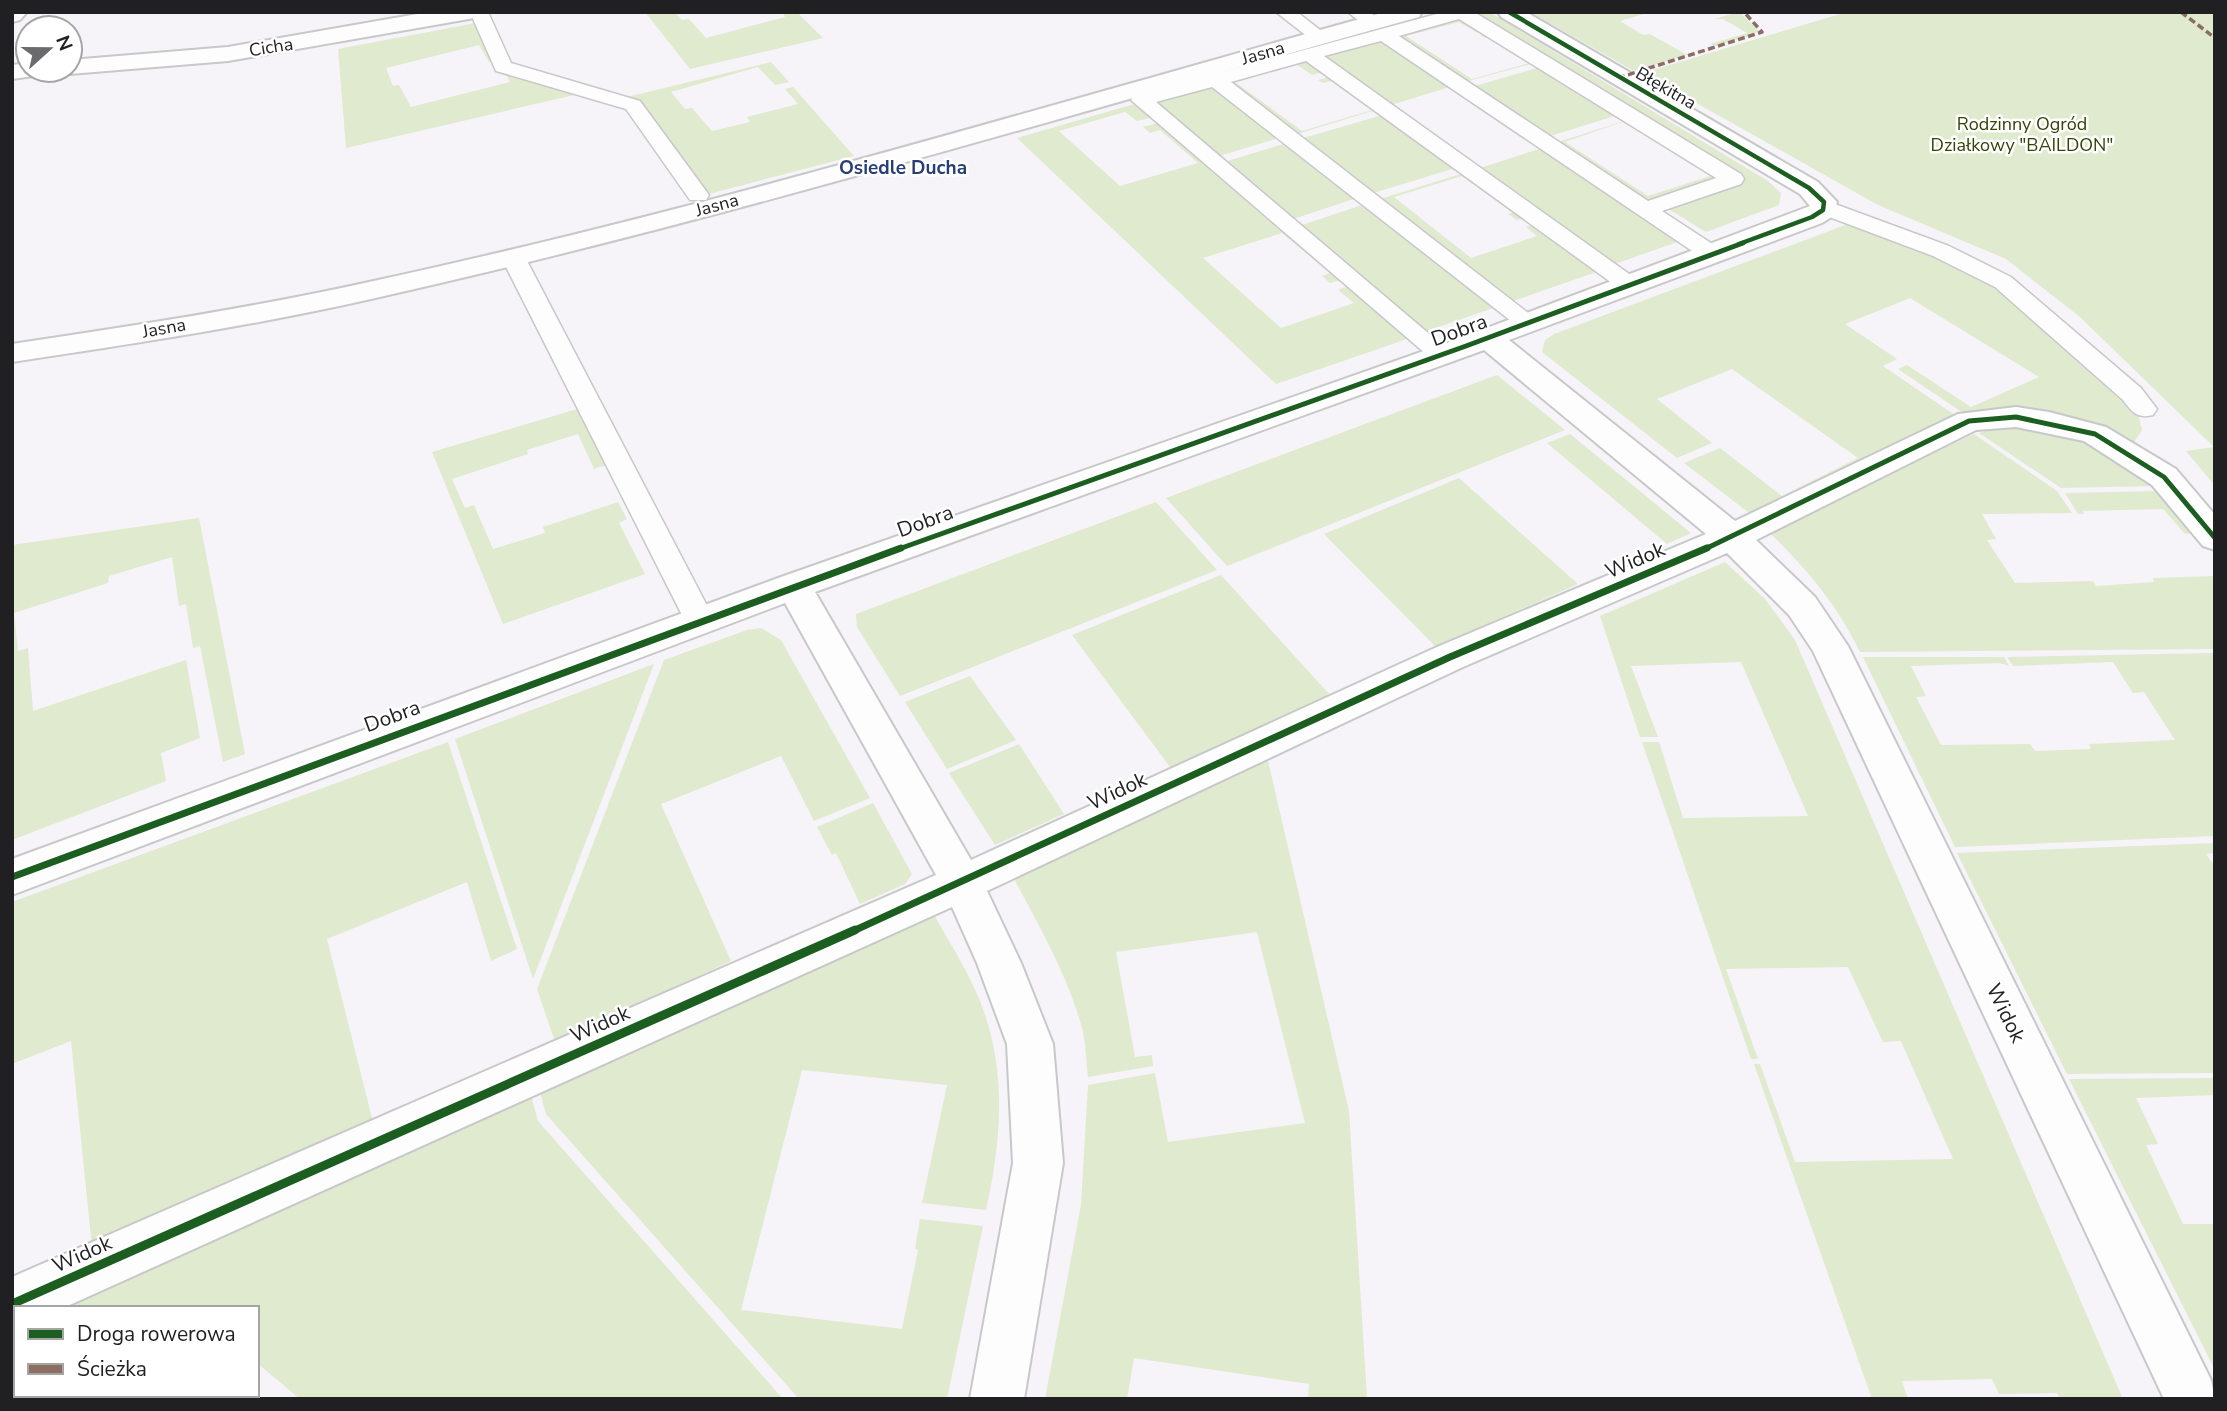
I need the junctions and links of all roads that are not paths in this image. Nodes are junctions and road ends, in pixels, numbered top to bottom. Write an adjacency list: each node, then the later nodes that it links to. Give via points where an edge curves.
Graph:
1 (469, 12): 8 (street, Cicha, via 228,54)
2 (479, 12): 10 (lane, via 503,67 633,105)
3 (1285, 12): 7 (lane)
4 (1411, 12): 6 (street, Jasna)
5 (1509, 12): 11 (street, Błękitna)
6 (1371, 23): 7 (street, Jasna); 12 (lane); 12 (lane, via 1462,13 1733,179)
7 (1315, 46): 9 (lane); 14 (street, Jasna); 15 (lane)
8 (84, 66)
9 (1216, 80): 16 (lane); 19 (lane, via 1141,100)
10 (698, 195)
11 (1817, 198): 13 (street, Dobra, via 1820,214); 20 (lane, via 2003,282)
12 (1646, 209): 13 (lane)
13 (1712, 254): 15 (street, Dobra)
14 (514, 259): 18 (street, Jasna, via 281,308); 24 (lane)
15 (1631, 286): 16 (street, Dobra)
16 (1529, 323): 17 (street, Dobra)
17 (1488, 338): 19 (street, Dobra); 21 (street, Widok)
18 (12, 353)
19 (1442, 355): 23 (street, Dobra)
20 (2144, 409)
21 (1732, 537): 22 (street, Widok, via 1969,421 2015,417 2095,434 2134,457 2164,477); 26 (street, Widok, via 1450,657); 29 (street, Widok, via 1802,606 1829,646)
22 (2215, 538)
23 (794, 586): 24 (street, Dobra); 26 (street)
24 (700, 621): 25 (street, Dobra)
25 (12, 877)
26 (962, 883): 27 (street, Widok); 28 (street, via 1030,1044 1038,1163)
27 (12, 1304)
28 (996, 1399)
29 (2192, 1399)

